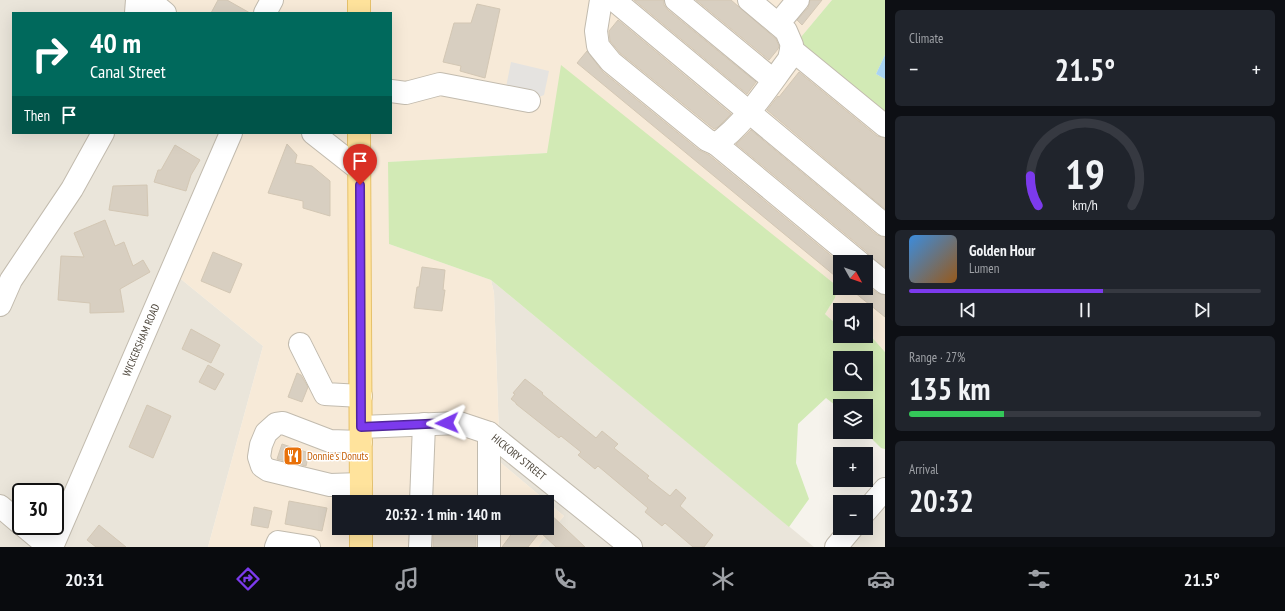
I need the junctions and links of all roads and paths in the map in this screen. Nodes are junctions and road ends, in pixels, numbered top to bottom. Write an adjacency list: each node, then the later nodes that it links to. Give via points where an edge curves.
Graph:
1 (137, 0): 10 (street)
2 (149, 0): 11 (street)
3 (272, 0): 12 (street)
4 (359, 0): 13 (main road)
5 (601, 0): 25 (street, via 596,31 598,46 611,62 707,140)
6 (614, 0): 19 (street)
7 (676, 0): 16 (street)
8 (749, 0): 14 (street)
9 (798, 0): 14 (street)
10 (136, 12)
11 (163, 12)
12 (266, 12)
13 (359, 12)
14 (778, 24): 15 (street, via 786,30)
15 (791, 49): 16 (street, via 789,59); 20 (street)
16 (773, 80): 19 (street)
17 (392, 91): 18 (street, via 406,93 440,84)
18 (529, 102)
19 (748, 112): 25 (street, via 723,140); 27 (street)
20 (885, 126)
21 (102, 134): 31 (street, via 72,189 10,280)
22 (231, 134): 49 (street, WICKERSHAM ROAD)
23 (314, 134): 26 (street)
24 (359, 134): 26 (main road)
25 (716, 144): 28 (street)
26 (360, 170): 33 (main road)
27 (885, 225)
28 (851, 255)
29 (873, 274): 30 (street)
30 (885, 283)
31 (0, 305)
32 (300, 344): 33 (street, via 326,394)
33 (361, 396): 36 (main road)
34 (424, 424): 35 (street, HICKORY STREET, via 459,423); 36 (street, HICKORY STREET); 39 (street)
35 (489, 433): 40 (street); 55 (street, HICKORY STREET)
36 (361, 434): 38 (main road); 38 (street, HICKORY STREET, via 330,441 284,423 276,424 266,433 259,457 262,466 268,470)
37 (885, 489): 41 (street)
38 (361, 493)
39 (421, 495)
40 (489, 495)
41 (873, 503)
42 (0, 506): 43 (street)
43 (12, 516)
44 (35, 535): 48 (street)
45 (361, 535): 52 (main road)
46 (421, 535): 53 (street)
47 (489, 535): 54 (street)
48 (49, 547)
49 (52, 547)
50 (276, 547): 51 (street, via 278,542)
51 (309, 547)
52 (361, 547)
53 (420, 547)
54 (489, 547)
55 (631, 547)

